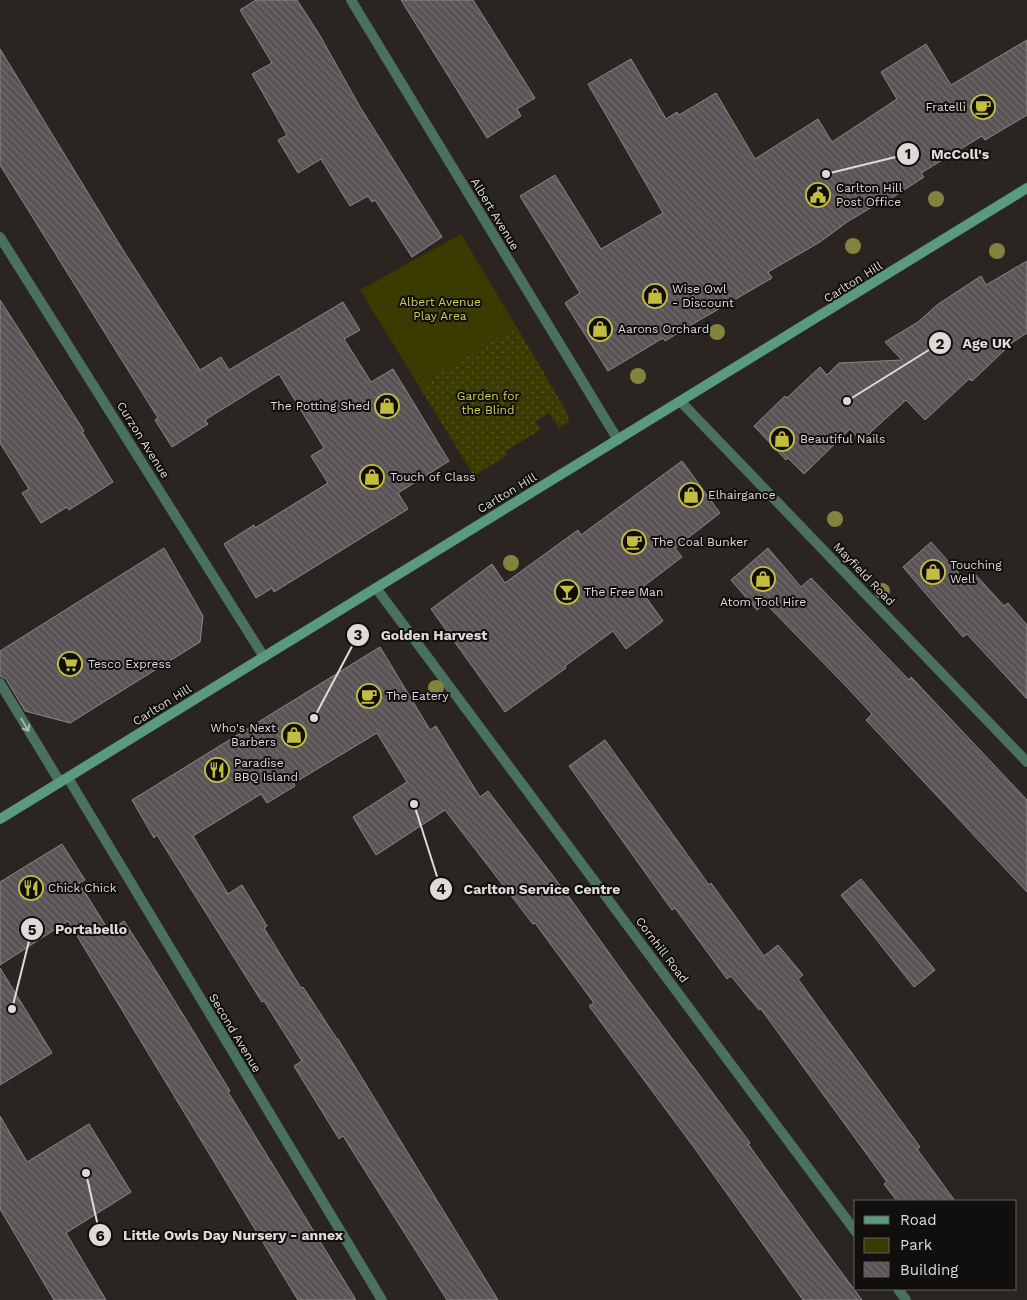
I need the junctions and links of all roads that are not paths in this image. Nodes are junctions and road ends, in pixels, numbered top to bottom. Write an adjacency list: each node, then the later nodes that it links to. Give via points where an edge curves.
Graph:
1 (350, 0): 5 (street, Albert Avenue)
2 (1027, 188): 4 (main road, Carlton Hill)
3 (0, 237): 7 (street, Curzon Avenue)
4 (682, 403): 5 (main road, Carlton Hill); 9 (street, Mayfield Road)
5 (618, 440): 6 (main road, Carlton Hill)
6 (376, 588): 7 (main road, Carlton Hill); 12 (street, Cornhill Road)
7 (264, 657): 10 (main road, Carlton Hill)
8 (0, 683): 10 (street, Second Avenue, one-way to 10)
9 (1027, 762)
10 (64, 780): 11 (main road, Carlton Hill); 13 (street, Second Avenue)
11 (0, 819)
12 (854, 1229)
13 (382, 1300)

